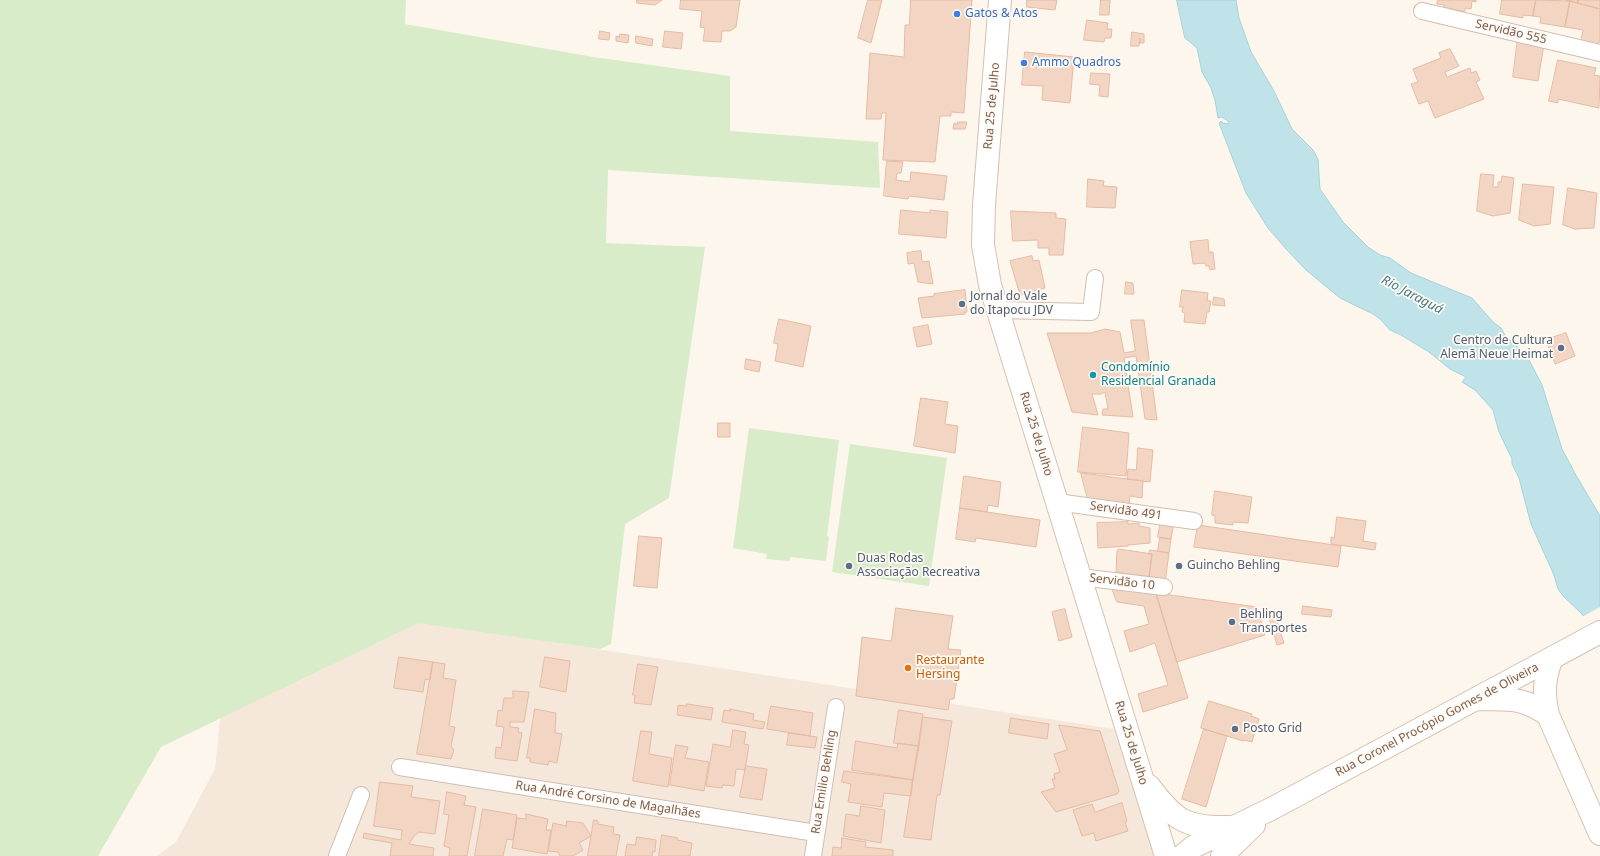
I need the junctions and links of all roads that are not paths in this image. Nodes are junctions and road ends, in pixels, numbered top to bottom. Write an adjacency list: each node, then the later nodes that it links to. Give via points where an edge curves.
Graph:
1 (1000, 0): 5 (main road, Rua 25 de Julho, via 984,205 984,245 990,285)
2 (1422, 11): 3 (street, Servidão 555)
3 (1600, 53)
4 (1095, 278): 5 (street, via 1091,312)
5 (998, 310): 6 (main road, Rua 25 de Julho)
6 (1057, 502): 7 (street, Servidão 491); 8 (main road, Rua 25 de Julho)
7 (1194, 521)
8 (1080, 577): 9 (street, Servidão 10); 16 (main road, Rua 25 de Julho)
9 (1164, 587)
10 (1600, 632): 11 (main road, Rua Coronel Procópio Gomes de Oliveira)
11 (1559, 654): 12 (main road, Rua Coronel Procópio Gomes de Oliveira); 14 (main road, via 1544,687)
12 (1476, 699): 14 (main road, via 1521,700 1533,704); 18 (main road, Rua Coronel Procópio Gomes de Oliveira)
13 (836, 707): 20 (street, Rua Emilio Behling)
14 (1548, 715): 21 (main road)
15 (400, 767): 20 (street, Rua André Corsino de Magalhães)
16 (1142, 776): 19 (main road, via 1160,801 1181,820 1200,826); 24 (main road, Rua 25 de Julho)
17 (361, 795): 22 (street)
18 (1273, 808): 19 (main road, Rua Coronel Procópio Gomes de Oliveira); 26 (main road, Rua Coronel Procópio Gomes de Oliveira)
19 (1234, 826): 25 (main road, Rua Coronel Procópio Gomes de Oliveira, via 1193,847)
20 (816, 833): 23 (street, Rua Emilio Behling)
21 (1600, 834)
22 (337, 856)
23 (813, 856)
24 (1166, 856)
25 (1182, 856)
26 (1222, 856)

